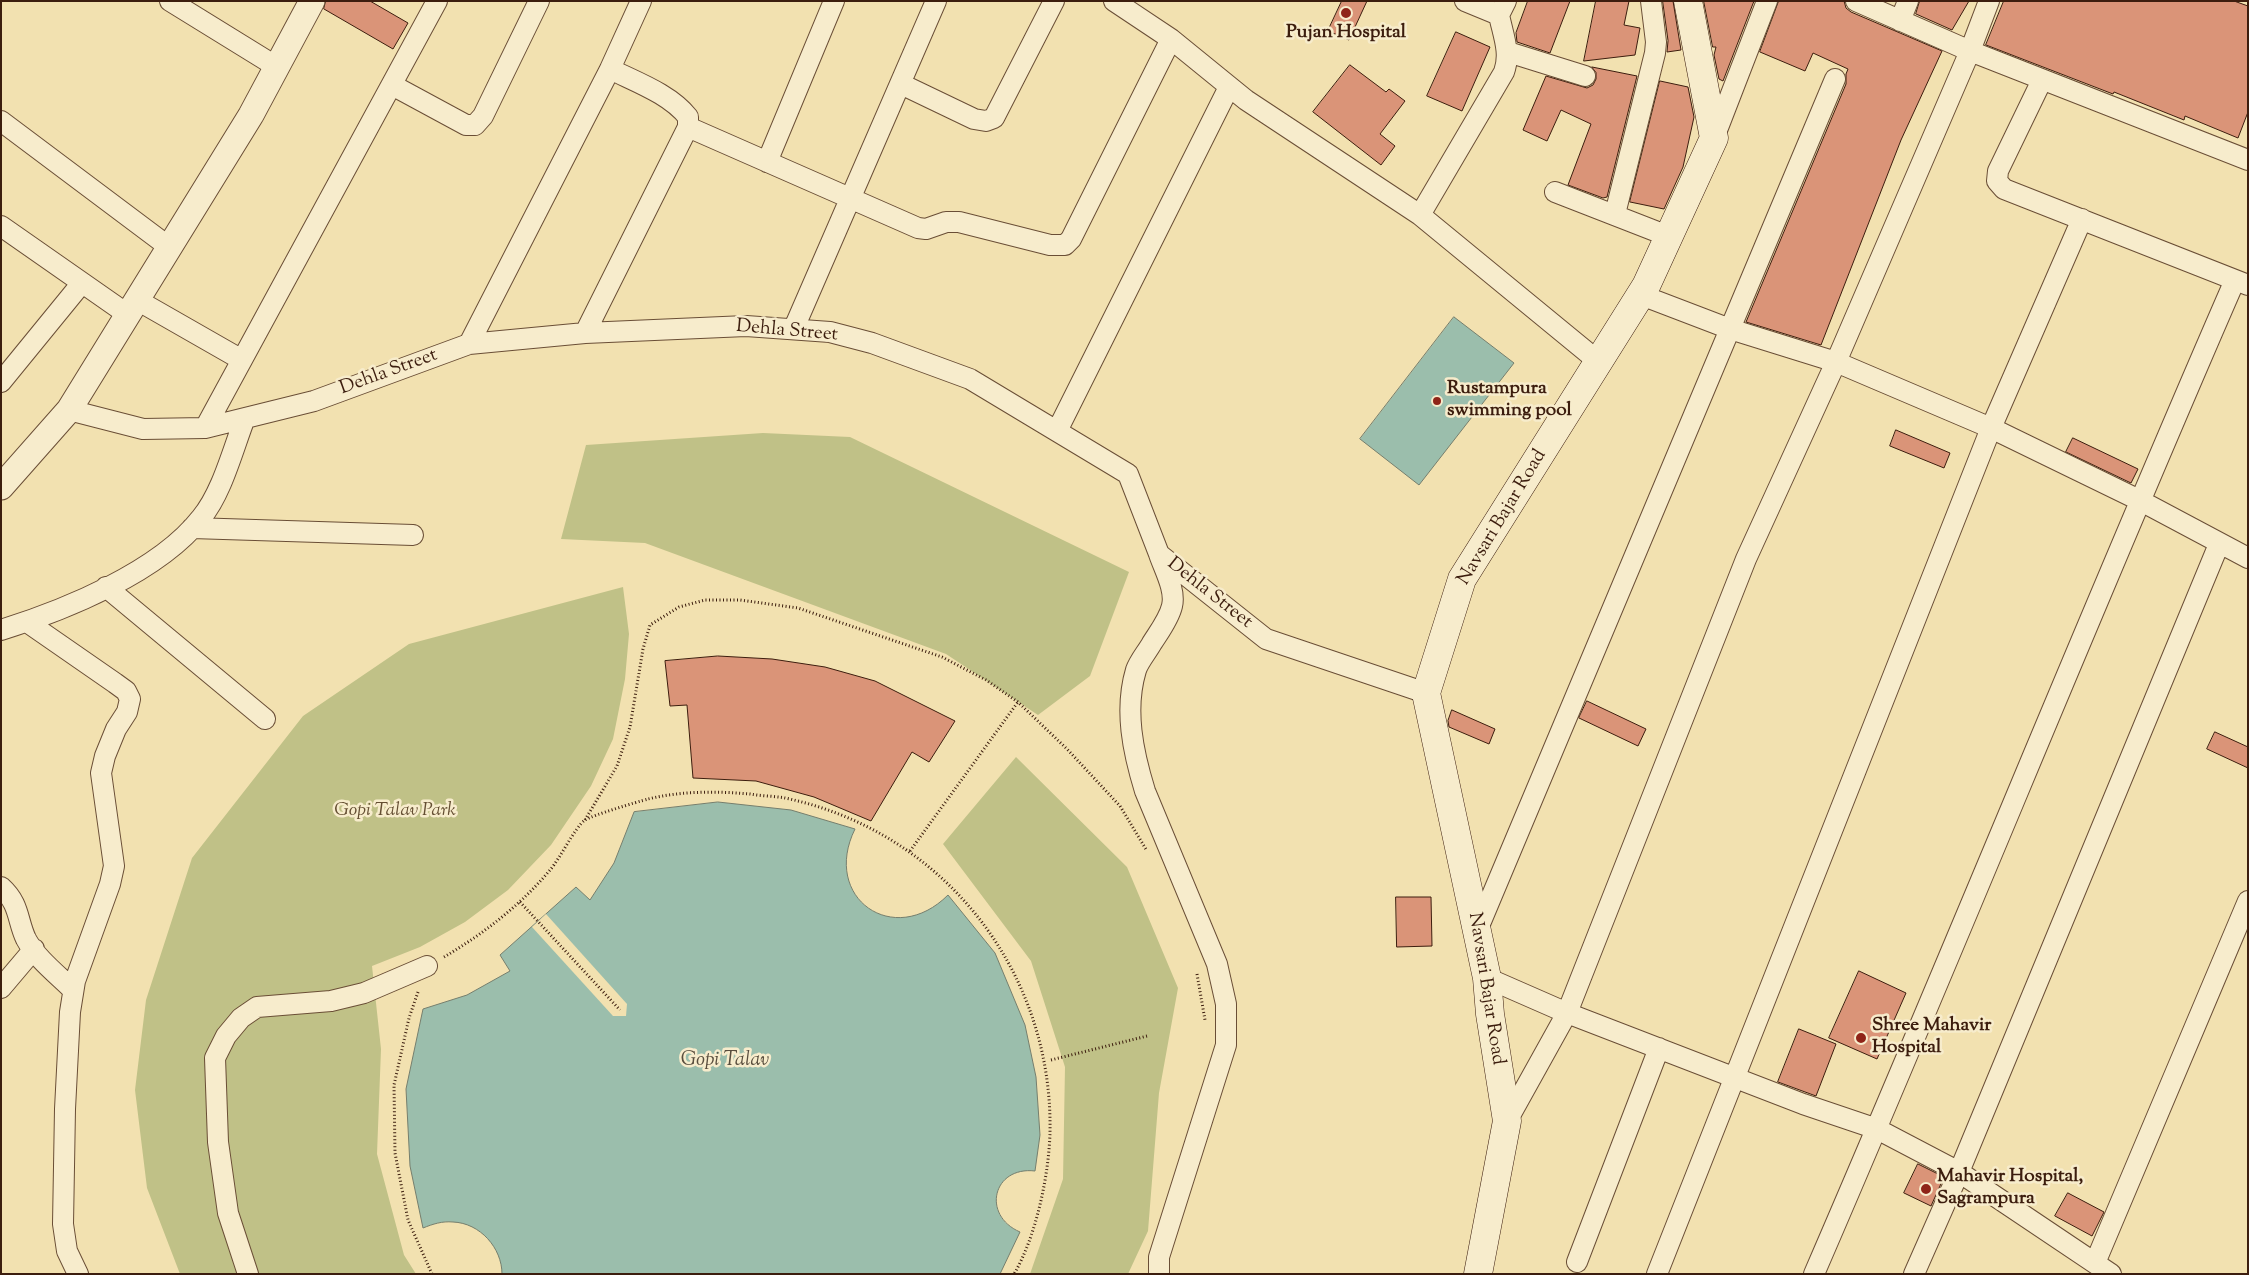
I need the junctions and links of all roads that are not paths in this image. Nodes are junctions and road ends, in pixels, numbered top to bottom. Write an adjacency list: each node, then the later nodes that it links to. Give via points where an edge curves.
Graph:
1 (170, 1): 22 (street)
2 (312, 1): 22 (street)
3 (437, 1): 28 (street)
4 (539, 1): 28 (street, via 475,125 466,125)
5 (642, 1): 23 (street)
6 (834, 1): 34 (street)
7 (936, 1): 27 (street)
8 (1054, 1): 27 (street, via 994,118 986,121 974,119)
9 (1114, 1): 19 (street)
10 (1465, 1): 17 (street)
11 (1651, 1): 37 (street, via 1656,54)
12 (1688, 1): 32 (main road)
13 (1767, 1): 32 (street)
14 (1856, 1): 18 (street)
15 (1908, 1): 18 (street)
16 (1989, 1): 20 (street)
17 (1502, 8): 21 (street)
18 (1900, 20): 20 (street)
19 (1171, 39): 29 (street); 36 (street, via 1071,239 1065,245 1050,245 960,222 918,228)
20 (1970, 51): 26 (street); 53 (street)
21 (1508, 52): 24 (street); 38 (street, via 1504,72)
22 (277, 67): 42 (street)
23 (610, 69): 31 (street, via 681,108 688,117); 50 (street)
24 (1585, 76)
25 (1835, 79): 48 (street)
26 (2042, 80): 33 (street); 39 (street, via 1998,170 1998,181 2013,193)
27 (901, 84): 36 (street)
28 (392, 85): 51 (street)
29 (1229, 87): 38 (street); 59 (street)
30 (1, 121): 42 (street)
31 (688, 127): 34 (street); 49 (street)
32 (1714, 138): 41 (main road, Navsari Bajar Road)
33 (2248, 160)
34 (767, 162): 36 (street)
35 (1555, 192): 37 (street)
36 (851, 199): 47 (street)
37 (1615, 214): 41 (street)
38 (1420, 215): 52 (street)
39 (2082, 219): 43 (street); 58 (street)
40 (1, 226): 44 (street)
41 (1668, 236): 45 (main road, Navsari Bajar Road)
42 (169, 247): 46 (street)
43 (2241, 282): 61 (street)
44 (81, 284): 46 (street); 54 (street)
45 (1641, 295): 48 (street); 52 (main road, Navsari Bajar Road)
46 (132, 307): 51 (street); 55 (street)
47 (794, 328): 49 (street, Dehla Street, via 746,326); 59 (street, Dehla Street, via 830,332 872,343 970,379)
48 (1730, 330): 53 (street); 74 (street)
49 (585, 333): 50 (street, Dehla Street)
50 (469, 344): 56 (street, Dehla Street, via 314,401)
51 (242, 360): 57 (street)
52 (1599, 362): 70 (main road, Navsari Bajar Road, via 1462,579)
53 (1836, 362): 58 (street); 80 (street, via 1746,560)
54 (1, 382)
55 (69, 410): 57 (street, Dehla Street, via 144,429); 60 (street)
56 (245, 418): 57 (street, Dehla Street); 62 (street, via 216,493 202,518)
57 (205, 428)
58 (1991, 428): 61 (street); 82 (street)
59 (1057, 431): 65 (street, Dehla Street, via 1128,474)
60 (1, 487)
61 (2138, 500): 64 (street); 84 (street)
62 (192, 528): 63 (street); 67 (street, via 152,562)
63 (413, 535)
64 (2219, 544): 66 (street); 85 (street)
65 (1159, 554): 70 (street, Dehla Street, via 1266,639); 87 (street, via 1173,605 1137,667 1130,699 1130,722 1145,791 1217,964 1226,1004 1227,1026 1226,1045)
66 (2248, 558)
67 (106, 587): 68 (street); 71 (street)
68 (27, 622): 69 (street); 79 (street, via 126,691 130,700 105,756 101,773 114,866)
69 (1, 630)
70 (1426, 693): 74 (main road, Navsari Bajar Road)
71 (265, 719)
72 (1, 887): 75 (street, via 19,912 26,938)
73 (2248, 901): 88 (street)
74 (1477, 930): 77 (main road, Navsari Bajar Road)
75 (34, 949): 78 (street); 79 (street)
76 (428, 966): 91 (street, via 364,993 332,1001 257,1007 241,1018 226,1036 215,1058 218,1142 228,1213)
77 (1488, 978): 80 (street); 83 (main road, Navsari Bajar Road, via 1490,1014)
78 (1, 988)
79 (74, 990): 90 (street, via 65,1109 63,1224 67,1251)
80 (1567, 1013): 81 (street); 83 (street)
81 (1659, 1048): 82 (street); 86 (street)
82 (1734, 1077): 84 (street); 93 (street)
83 (1507, 1121): 92 (main road, Navsari Bajar Road)
84 (1877, 1129): 85 (street); 94 (street)
85 (1960, 1172): 88 (street); 89 (street)
86 (1577, 1262)
87 (1156, 1268)
88 (2103, 1268)
89 (1918, 1273)
90 (78, 1274)
91 (248, 1274)
92 (1478, 1274)
93 (1657, 1274)
94 (1814, 1274)

